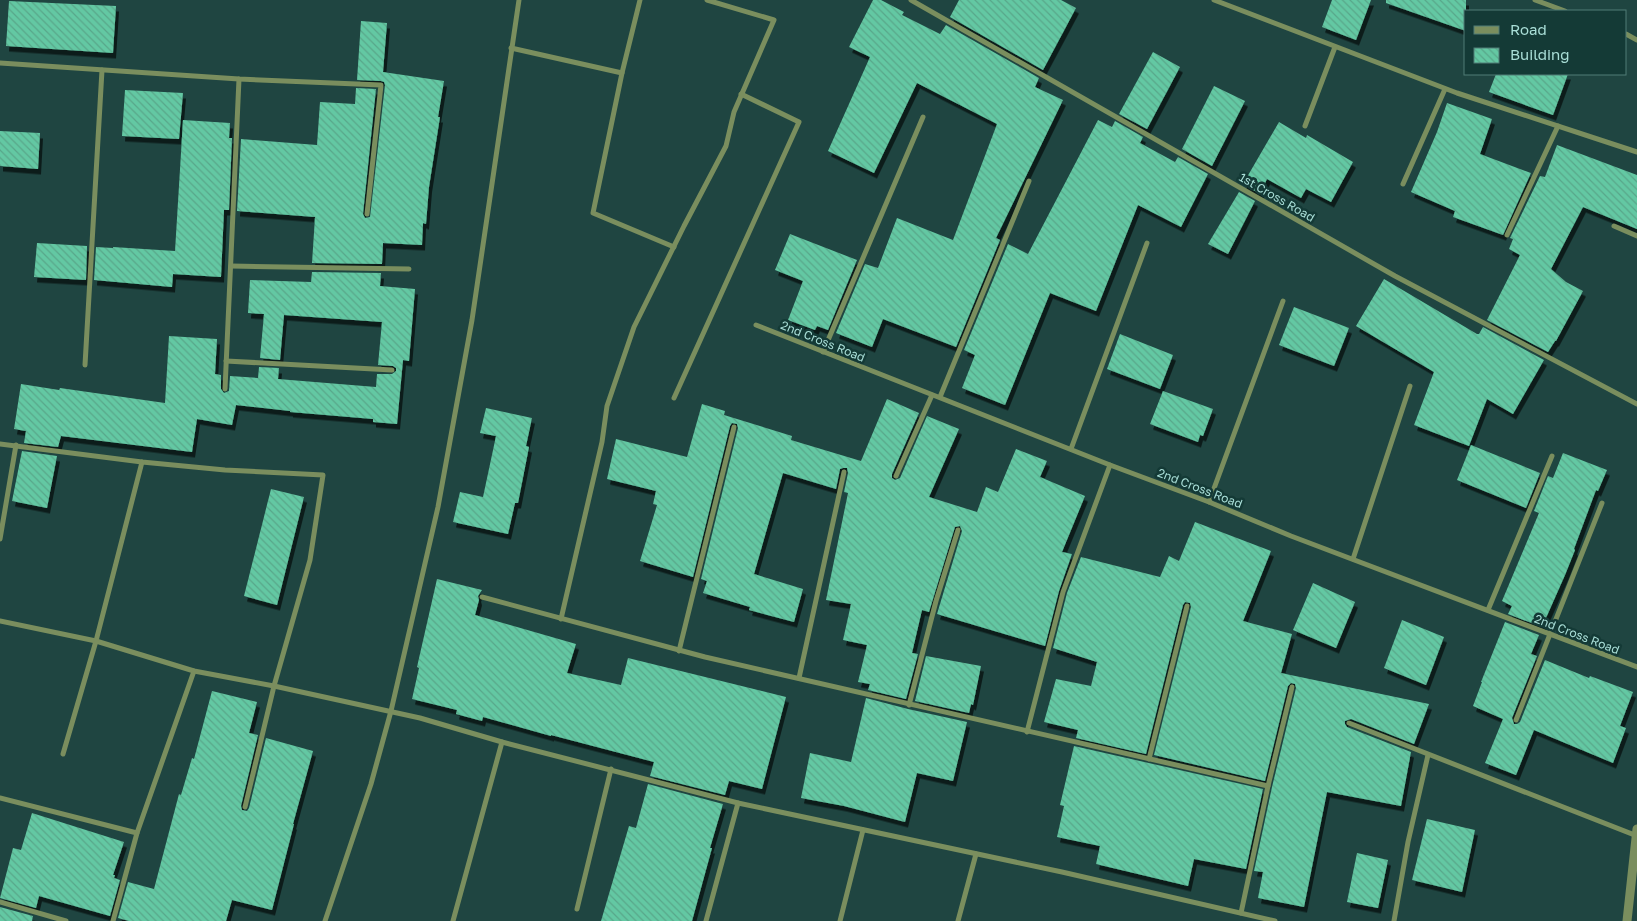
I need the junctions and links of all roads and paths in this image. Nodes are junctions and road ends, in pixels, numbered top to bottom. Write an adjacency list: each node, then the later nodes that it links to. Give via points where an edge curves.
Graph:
1 (519, 0): 9 (street)
2 (640, 0): 12 (street)
3 (707, 0): 15 (street, via 774,20)
4 (911, 0): 41 (street, 1st Cross Road, via 1395,276)
5 (1214, 0): 8 (street)
6 (1535, 0): 7 (street)
7 (1562, 10)
8 (1336, 47): 14 (street); 17 (street)
9 (512, 48): 12 (street); 70 (street, via 467,350 438,506)
10 (0, 63): 11 (street)
11 (102, 70): 13 (street); 34 (street)
12 (622, 74): 27 (street, via 593,214)
13 (239, 78): 22 (street, via 381,85); 28 (street)
14 (1445, 89): 18 (street); 21 (street)
15 (741, 94): 27 (street, via 726,146); 40 (street, via 799,122)
16 (923, 117): 32 (street)
17 (1305, 126)
18 (1558, 126): 19 (street); 24 (street)
19 (1637, 152)
20 (1029, 180): 39 (street)
21 (1403, 184)
22 (367, 214)
23 (1614, 226): 25 (street)
24 (1507, 235)
25 (1637, 236)
26 (1147, 243): 45 (street)
27 (674, 247): 59 (street, via 634,327 607,406 602,442)
28 (230, 266): 29 (street); 33 (street)
29 (408, 268)
30 (1283, 301): 51 (street)
31 (756, 325): 32 (street, 2nd Cross Road)
32 (823, 352): 38 (street, 2nd Cross Road)
33 (226, 362): 35 (street); 37 (street)
34 (85, 365)
35 (392, 370)
36 (1410, 386): 55 (street)
37 (225, 389)
38 (932, 395): 39 (street, 2nd Cross Road); 50 (street)
39 (940, 397): 45 (street, 2nd Cross Road)
40 (674, 398)
41 (1637, 404)
42 (734, 427): 63 (street)
43 (0, 444): 44 (street)
44 (16, 445): 47 (street); 54 (street)
45 (1071, 449): 48 (street, 2nd Cross Road)
46 (1552, 456): 58 (street)
47 (142, 462): 62 (street); 67 (street, via 323,476 310,560)
48 (1110, 465): 51 (street, 2nd Cross Road); 73 (street, via 1063,592)
49 (844, 472): 66 (street)
50 (896, 476)
51 (1209, 502): 55 (street, 2nd Cross Road)
52 (1602, 503): 61 (street)
53 (958, 530): 69 (street)
54 (0, 538)
55 (1353, 559): 58 (street, 2nd Cross Road)
56 (482, 597): 59 (street)
57 (1187, 606): 77 (street)
58 (1488, 610): 61 (street, 2nd Cross Road)
59 (561, 618): 63 (street)
60 (0, 621): 62 (street)
61 (1550, 634): 64 (street, 2nd Cross Road); 71 (street)
62 (96, 641): 65 (street); 75 (street)
63 (679, 651): 66 (street)
64 (1637, 667)
65 (194, 671): 67 (street); 84 (street)
66 (798, 678): 69 (street)
67 (274, 686): 70 (street); 82 (street)
68 (1292, 686): 79 (street)
69 (909, 705): 73 (street)
70 (391, 711): 74 (street); 92 (street, via 371,784)
71 (1516, 720)
72 (1349, 723): 76 (street)
73 (1027, 732): 77 (street)
74 (502, 742): 78 (street); 93 (street)
75 (63, 754)
76 (1428, 755): 85 (street); 98 (street)
77 (1149, 759): 79 (street)
78 (611, 769): 81 (street); 88 (street)
79 (1268, 786): 89 (street)
80 (0, 798): 84 (street)
81 (738, 804): 83 (street); 94 (street)
82 (245, 806)
83 (863, 830): 86 (street); 95 (street)
84 (136, 833): 91 (street)
85 (1637, 834): 99 (street)
86 (976, 854): 89 (street); 96 (street)
87 (0, 902): 90 (street)
88 (577, 909)
89 (1241, 913): 97 (street)
90 (66, 921)
91 (113, 921)
92 (325, 921)
93 (453, 921)
94 (706, 921)
95 (840, 921)
96 (958, 921)
97 (1275, 921)
98 (1394, 921)
99 (1627, 921)

